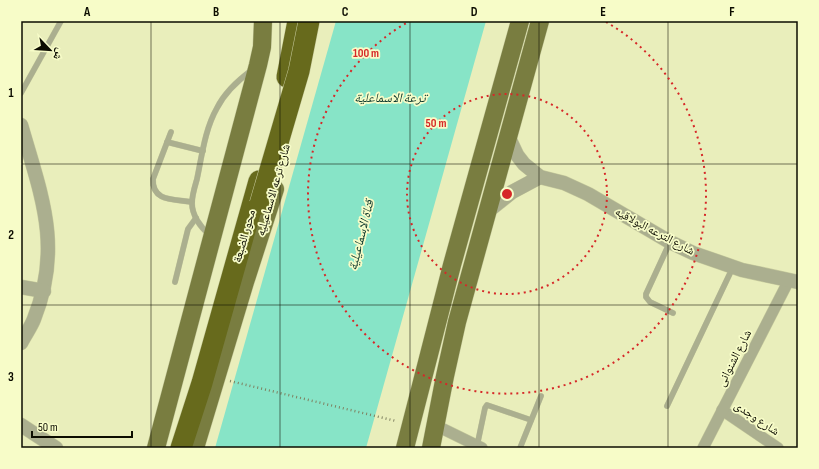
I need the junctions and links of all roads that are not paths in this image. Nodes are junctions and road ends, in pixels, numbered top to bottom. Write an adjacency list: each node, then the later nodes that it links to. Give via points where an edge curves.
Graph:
1 (61, 21): 9 (lane)
2 (263, 21): 8 (main road)
3 (298, 21): 38 (highway, محور الضبعة, via 280,108)
4 (306, 21): 24 (main road, شارع ترعه الاسماعيليه, via 304,64 290,132)
5 (309, 21): 24 (highway, bridge, via 297,78 252,235)
6 (520, 21): 40 (main road, via 452,265)
7 (540, 21): 12 (main road)
8 (258, 65): 14 (lane, via 226,93 210,124); 19 (main road)
9 (21, 93)
10 (21, 125): 26 (street, via 46,217 49,254)
11 (171, 132): 13 (lane)
12 (508, 136): 15 (street, شارع الترعه البولاقيه, via 524,164); 17 (main road)
13 (167, 142): 14 (lane); 16 (lane, via 152,187 161,197)
14 (203, 151): 16 (lane)
15 (540, 177): 17 (street, via 512,192); 20 (street, شارع الترعه البولاقيه, via 564,183 588,194)
16 (192, 202): 18 (lane)
17 (488, 212): 34 (main road, via 457,322)
18 (196, 218): 19 (lane, via 203,229); 23 (lane, via 188,229)
19 (213, 237): 37 (main road)
20 (670, 242): 21 (street, شارع الترعه البولاقيه); 27 (lane, via 646,297 650,302)
21 (733, 267): 22 (street, شارع الترعه البولاقيه); 30 (lane)
22 (793, 281): 31 (street, شارع الشنوانى)
23 (175, 282)
24 (245, 282): 39 (main road, شارع ترعه الاسماعيليه)
25 (21, 287): 26 (street)
26 (44, 291): 28 (street, via 34,320)
27 (673, 313)
28 (21, 343)
29 (541, 396): 32 (lane)
30 (667, 406)
31 (722, 410): 43 (street, شارع الشنوانى); 44 (street, شارع وجدى)
32 (531, 420): 35 (lane, via 488,405 485,408); 42 (lane)
33 (21, 424): 36 (street)
34 (435, 425): 35 (street); 41 (main road)
35 (480, 447)
36 (56, 448)
37 (156, 448)
38 (181, 448)
39 (195, 448)
40 (405, 448)
41 (431, 448)
42 (520, 448)
43 (703, 448)
44 (778, 448)

